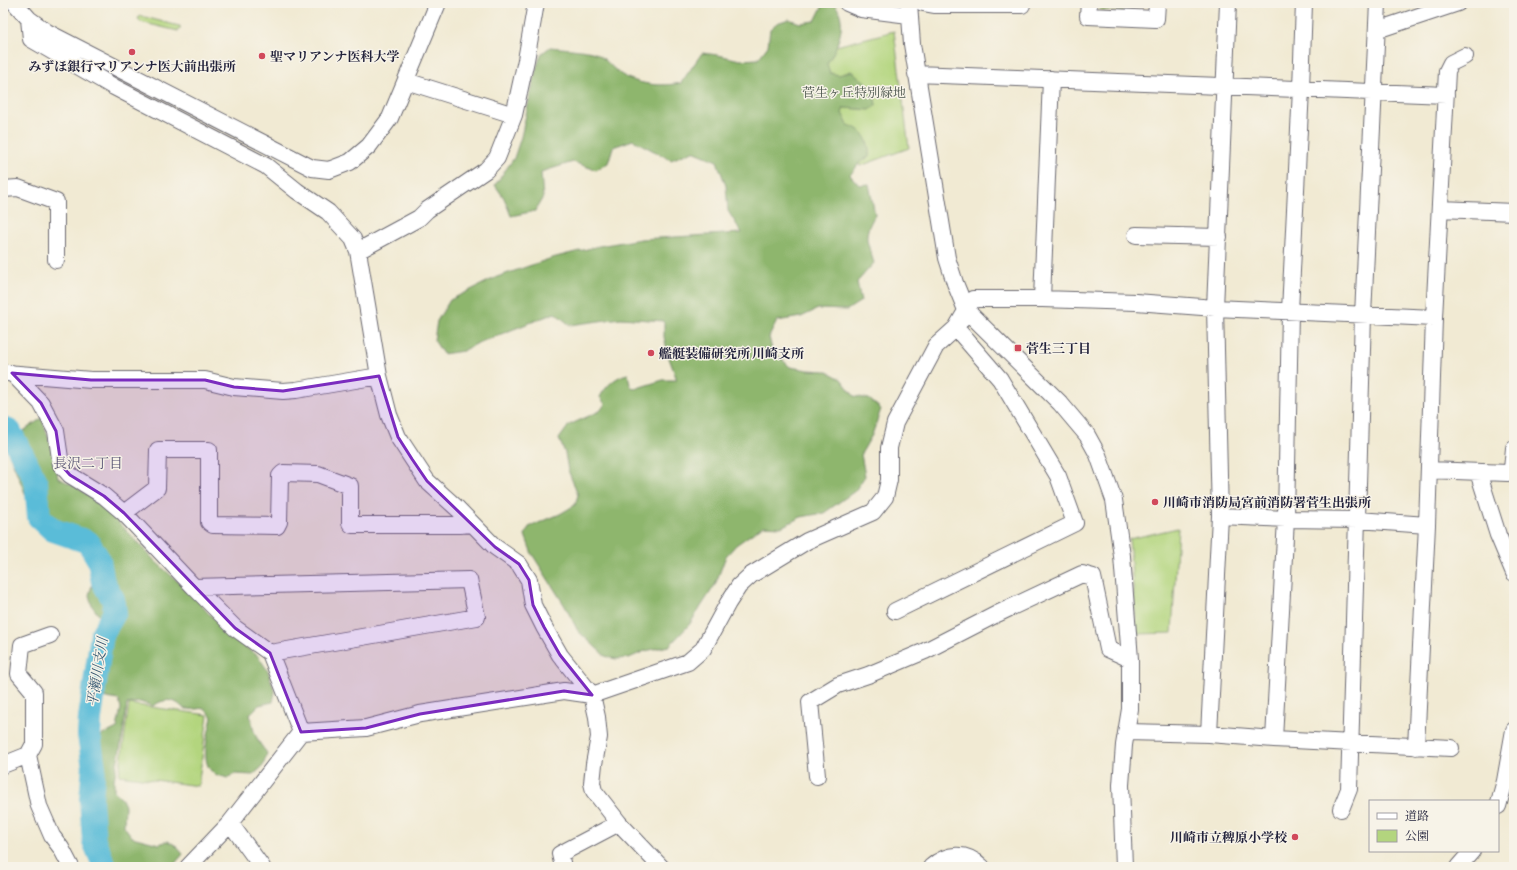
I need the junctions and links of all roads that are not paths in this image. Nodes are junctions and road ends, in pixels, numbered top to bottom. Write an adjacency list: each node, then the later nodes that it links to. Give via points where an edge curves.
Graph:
1 (15, 3): 14 (street)
2 (438, 3): 19 (street)
3 (536, 3): 24 (street)
4 (847, 3): 13 (street, via 861,9)
5 (923, 3): 6 (street)
6 (1022, 3)
7 (1089, 3): 8 (street, via 1088,16 1156,19)
8 (1157, 3)
9 (1228, 3): 20 (street)
10 (1304, 3): 21 (street)
11 (1378, 3): 15 (street)
12 (1458, 3): 15 (street)
13 (909, 9): 17 (street)
14 (29, 19): 19 (street, via 47,32 312,168 329,170 350,162 369,146 390,118); 30 (street, via 31,39 114,87 266,166 328,212 353,239)
15 (1377, 30): 22 (street)
16 (1465, 56): 23 (street, via 1451,63 1447,72)
17 (916, 74): 18 (street); 34 (street, via 947,258)
18 (1051, 79): 20 (street); 32 (street)
19 (406, 81): 24 (street)
20 (1224, 86): 21 (street); 29 (street)
21 (1301, 89): 22 (street); 35 (street)
22 (1374, 93): 23 (street); 36 (street)
23 (1446, 95): 26 (street)
24 (514, 115): 30 (street, via 497,158 486,170 419,218)
25 (3, 189): 31 (street, via 18,188 56,202)
26 (1440, 209): 27 (street); 37 (street)
27 (1514, 212)
28 (1136, 235): 29 (street)
29 (1219, 237): 33 (street)
30 (358, 251): 40 (street)
31 (56, 260)
32 (1042, 298): 33 (street); 34 (street, via 975,299)
33 (1215, 308): 35 (street); 45 (street)
34 (966, 310): 38 (street); 55 (street, via 1060,403 1087,435 1098,455 1114,500)
35 (1290, 311): 36 (street); 46 (street)
36 (1363, 315): 37 (street); 47 (street)
37 (1434, 318): 42 (street)
38 (956, 328): 52 (street, via 1000,379 1058,476 1075,523); 56 (street, via 936,346 895,423 889,448 885,497 873,512 807,541 751,575 728,603 702,649 688,662)
39 (8, 373): 40 (street, via 91,380 205,380 234,387 283,391); 44 (street, via 41,404 56,431 61,465 70,475 104,496)
40 (379, 376): 48 (street, via 398,437 428,481)
41 (1514, 448): 43 (street, via 1512,469 1508,473)
42 (1429, 470): 43 (street); 49 (street)
43 (1478, 472): 50 (street, via 1498,535)
44 (124, 513): 48 (street, via 157,488 158,450 209,450 209,522 213,525 277,526 280,476 283,473 318,474 350,486 352,525); 51 (street)
45 (1220, 516): 46 (street); 60 (street)
46 (1286, 519): 47 (street); 61 (street)
47 (1358, 520): 49 (street); 62 (street)
48 (472, 524): 56 (street, via 495,547 519,564 529,580 533,605 544,627 560,655)
49 (1427, 525): 63 (street)
50 (1514, 572)
51 (194, 587): 54 (street, via 235,628); 54 (street, via 469,580 477,617)
52 (895, 611)
53 (50, 635): 65 (street, via 22,645 19,674 34,692 34,744)
54 (270, 653): 58 (street)
55 (1130, 659): 59 (street, via 1130,709); 67 (street, via 1108,649 1093,577 1082,574 925,651 838,685 810,702)
56 (592, 695): 58 (street, via 564,691 420,714 366,728); 71 (street, via 598,737 592,783 594,791)
57 (1514, 730): 68 (street)
58 (301, 732): 70 (street)
59 (1127, 732): 60 (street); 80 (street, via 1121,784)
60 (1209, 734): 61 (street)
61 (1274, 739): 62 (street)
62 (1350, 742): 63 (street); 69 (street, via 1349,789)
63 (1416, 746): 64 (street)
64 (1451, 748)
65 (28, 755): 66 (street); 73 (street, via 39,806 52,836)
66 (3, 765)
67 (817, 776)
68 (1499, 802)
69 (1341, 809)
70 (230, 823): 74 (street); 75 (street)
71 (619, 823): 76 (street, via 560,854); 77 (street)
72 (1471, 852): 81 (street)
73 (71, 867)
74 (188, 867)
75 (262, 867)
76 (563, 867)
77 (661, 867)
78 (931, 867): 79 (street, via 950,856 970,858)
79 (982, 867)
80 (1124, 867)
81 (1458, 867)

